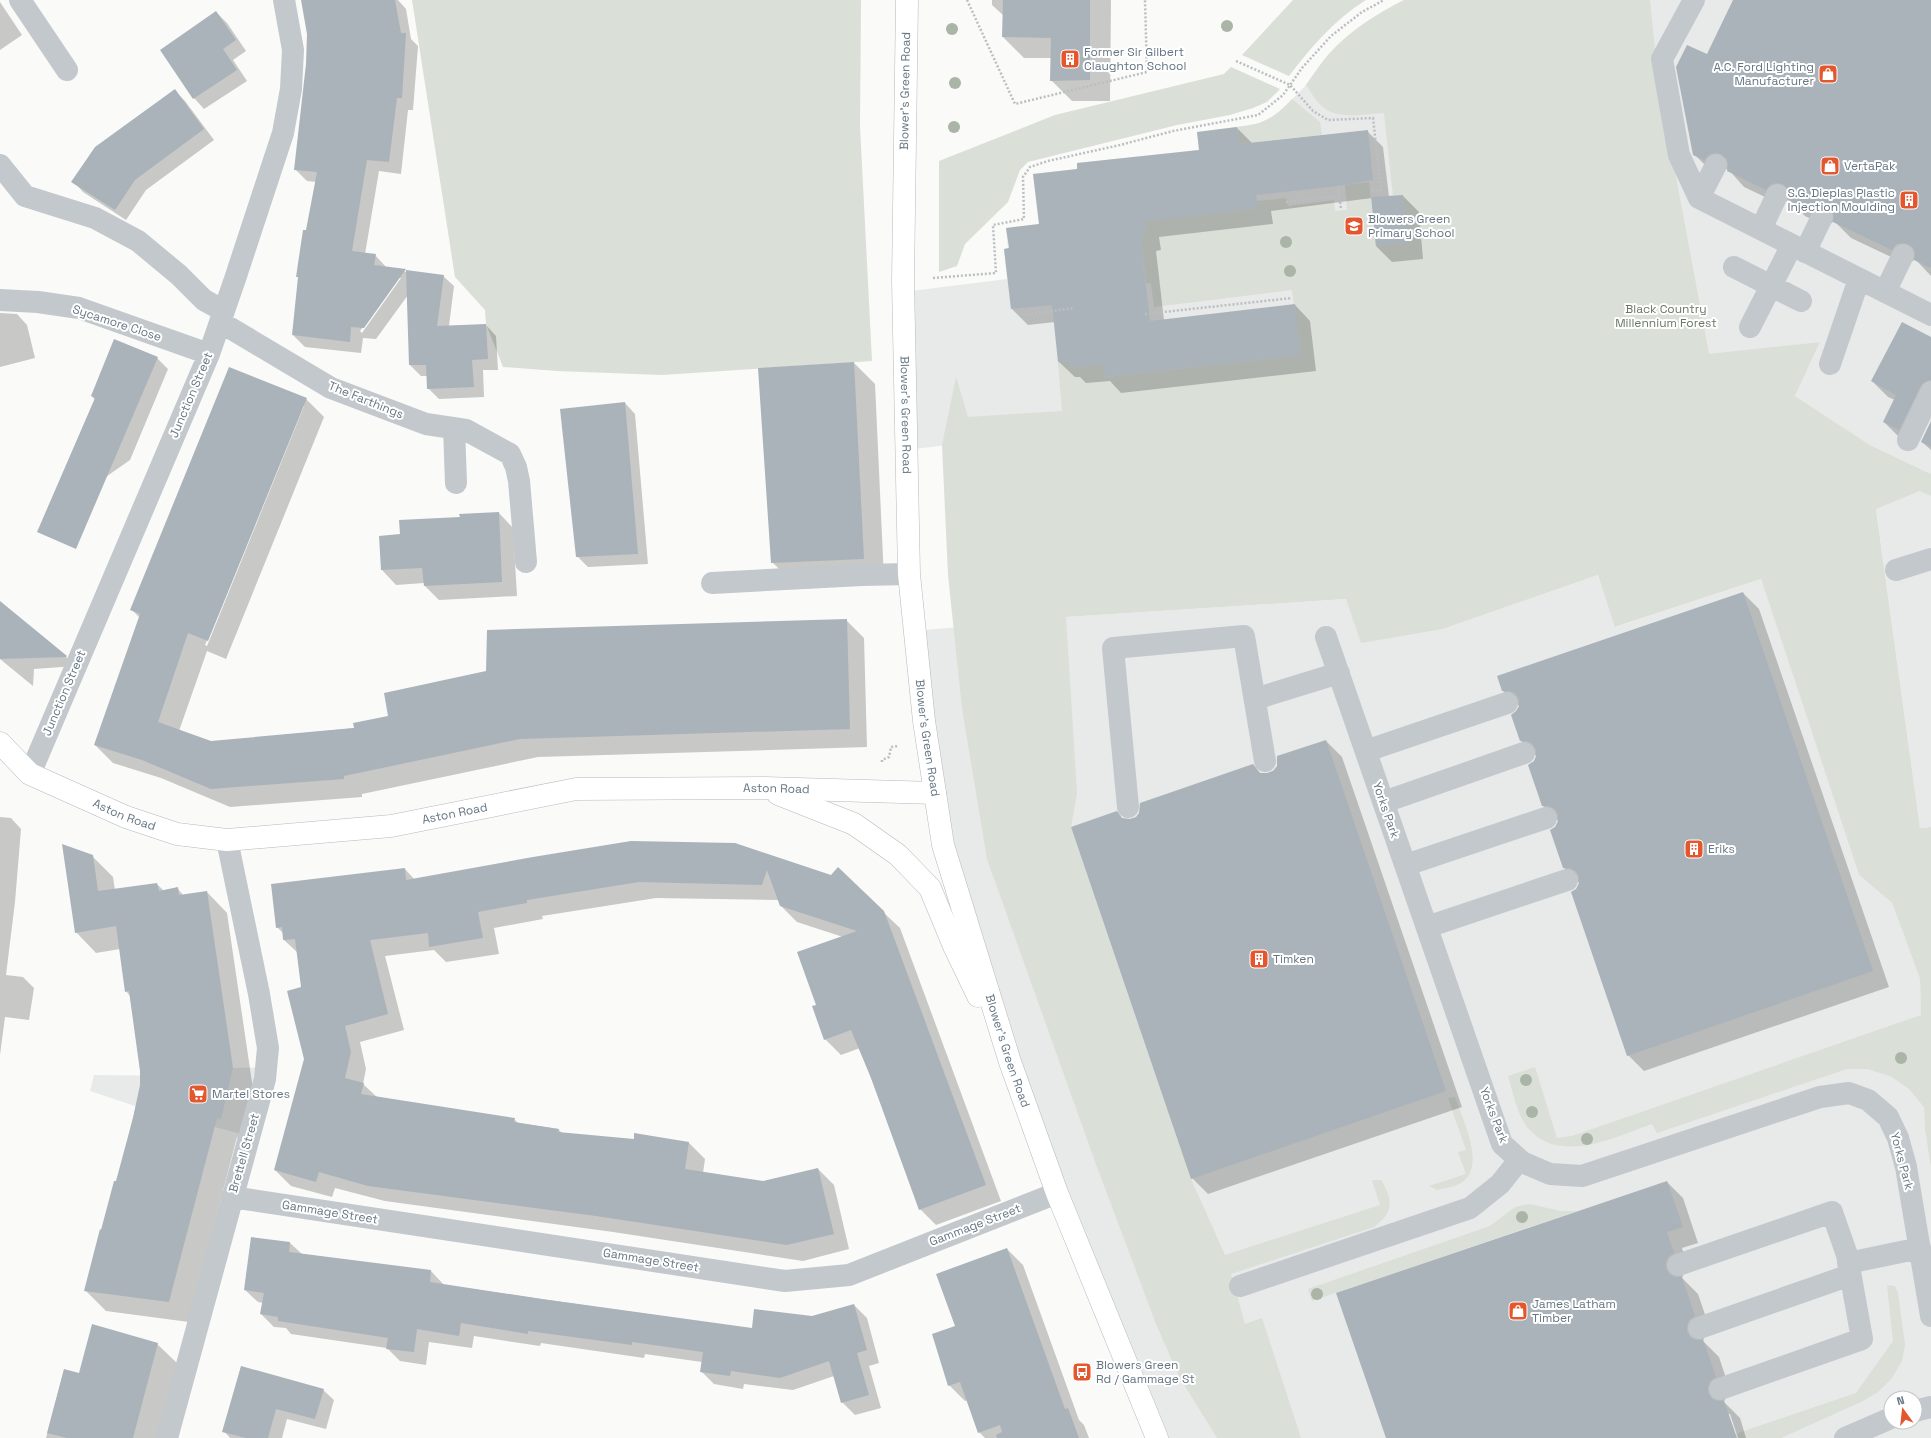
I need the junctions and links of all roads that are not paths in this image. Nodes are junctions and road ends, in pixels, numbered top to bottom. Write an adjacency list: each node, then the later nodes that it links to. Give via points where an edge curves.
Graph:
1 (20, 0): 5 (street)
2 (284, 0): 21 (street, Junction Street, via 293,50 291,89 283,133)
3 (907, 0): 32 (main road, Blower's Green Road, via 903,281)
4 (1694, 0): 9 (street, via 1662,59 1679,155)
5 (67, 70)
6 (0, 165): 21 (street, The Farthings, via 25,196 95,218 138,241 179,275)
7 (1716, 166): 9 (street)
8 (1777, 195): 11 (street)
9 (1699, 198): 11 (street)
10 (1822, 216): 12 (street)
11 (1761, 229): 12 (street)
12 (1798, 248): 15 (street); 16 (street)
13 (1903, 255): 17 (street)
14 (1734, 267): 16 (street)
15 (1859, 279): 17 (street); 24 (street)
16 (1771, 286): 19 (street); 22 (street)
17 (1885, 292): 20 (street)
18 (0, 300): 23 (street, Sycamore Close, via 79,308)
19 (1801, 301)
20 (1931, 315)
21 (222, 317): 23 (street, Junction Street); 26 (street, The Farthings, via 331,388 426,424)
22 (1750, 327)
23 (209, 354): 42 (street, Junction Street)
24 (1830, 364)
25 (1931, 392): 27 (street)
26 (454, 428): 28 (street); 30 (street, The Farthings, via 466,430 510,454 516,467)
27 (1908, 440)
28 (456, 483)
29 (1931, 559): 31 (street)
30 (526, 562)
31 (1896, 570)
32 (909, 574): 33 (street); 44 (main road, Blower's Green Road, via 924,721)
33 (712, 583)
34 (1326, 637): 35 (street, Yorks Park)
35 (1339, 673): 36 (street); 39 (street, Yorks Park)
36 (1254, 699): 41 (street); 46 (street, via 1244,636 1113,648)
37 (1507, 704): 39 (street)
38 (0, 743): 42 (main road, Aston Road)
39 (1366, 751): 45 (street, Yorks Park)
40 (1524, 753): 45 (street)
41 (1265, 761)
42 (30, 774): 48 (main road, Aston Road, via 126,818 177,834)
43 (764, 788): 44 (main road, Aston Road); 48 (main road, Aston Road, via 576,789 391,826); 52 (main road, via 854,824 898,855 930,888 954,946)
44 (935, 793): 52 (main road, Blower's Green Road, via 943,845)
45 (1384, 802): 49 (street, Yorks Park)
46 (1128, 807)
47 (1546, 818): 49 (street)
48 (227, 840): 55 (street, Brettell Street, via 268,1048 265,1079)
49 (1406, 865): 51 (street, Yorks Park)
50 (1567, 880): 51 (street)
51 (1427, 928): 53 (street, Yorks Park, via 1502,1144)
52 (1010, 1062): 54 (main road, Blower's Green Road)
53 (1519, 1160): 56 (street, Yorks Park, via 1550,1174 1582,1176 1820,1097 1849,1092 1868,1100 1888,1117 1898,1138 1906,1167); 59 (street, via 1500,1184 1470,1208)
54 (1057, 1193): 55 (street, Gammage Street, via 849,1275 785,1281); 65 (main road, Blower's Green Road)
55 (232, 1197): 64 (street, Brettell Street)
56 (1920, 1248): 58 (street); 60 (street, Yorks Park)
57 (1678, 1265): 58 (street, via 1832,1212)
58 (1849, 1269): 61 (street); 62 (street, via 1862,1339)
59 (1240, 1286)
60 (1931, 1316)
61 (1699, 1328)
62 (1720, 1389)
63 (1883, 1421): 66 (street)
64 (167, 1438)
65 (1157, 1438)
66 (1845, 1438)

